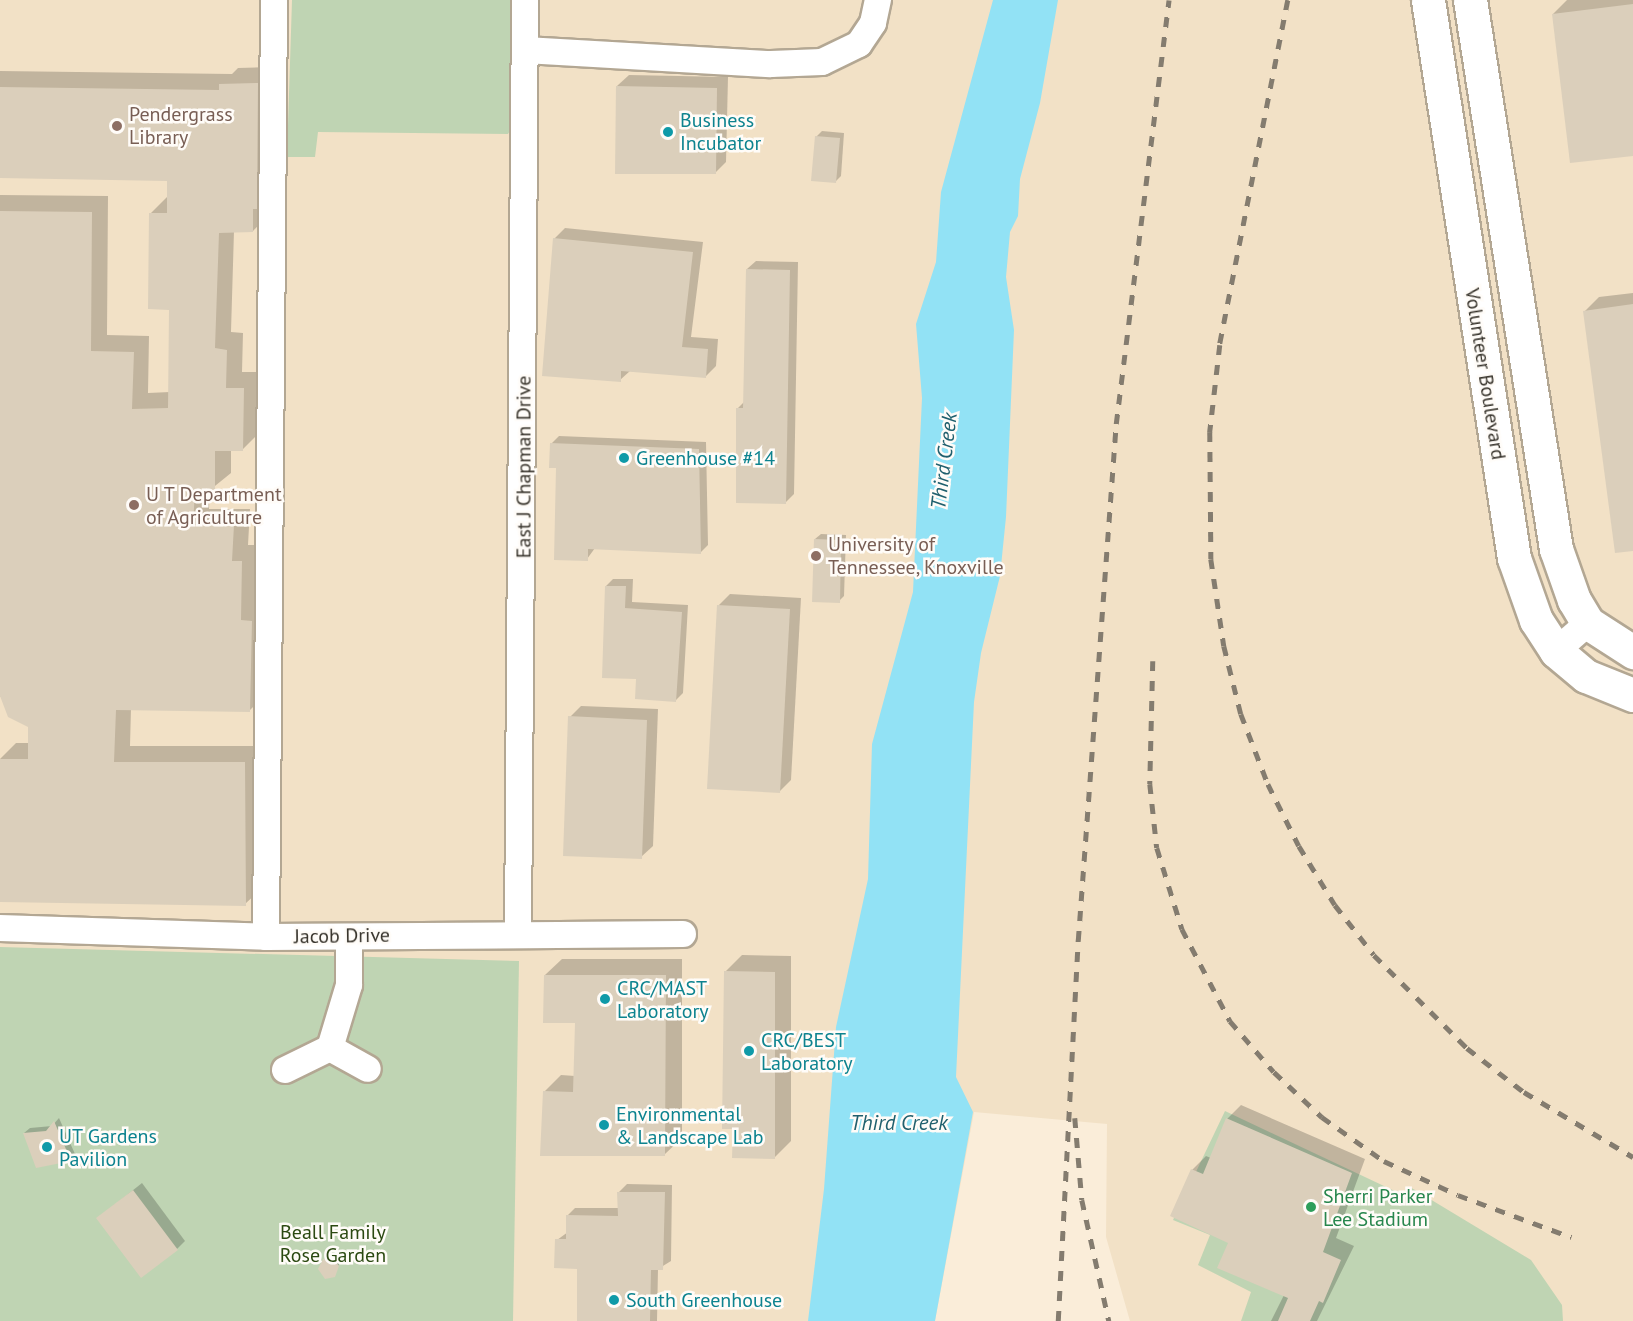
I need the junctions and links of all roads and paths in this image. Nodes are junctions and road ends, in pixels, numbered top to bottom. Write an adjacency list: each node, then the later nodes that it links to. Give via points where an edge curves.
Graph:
1 (274, 0): 14 (street)
2 (525, 0): 6 (street, East J Chapman Drive)
3 (878, 0): 6 (street, via 873,24 859,44 822,62 771,64)
4 (1428, 0): 8 (street, Volunteer Boulevard, via 1514,558 1536,620)
5 (1470, 0): 7 (street, via 1556,549 1574,600)
6 (525, 50): 12 (street, East J Chapman Drive)
7 (1588, 623): 8 (street); 9 (street)
8 (1556, 651): 10 (street, Volunteer Boulevard, via 1586,676)
9 (1633, 652)
10 (1633, 695)
11 (0, 928): 14 (street, Jacob Drive)
12 (518, 934): 13 (street, Jacob Drive); 14 (street, Jacob Drive)
13 (684, 934)
14 (266, 937)
15 (349, 947): 16 (street, via 349,985)
16 (330, 1048): 17 (street); 18 (street)
17 (368, 1069)
18 (285, 1070)

